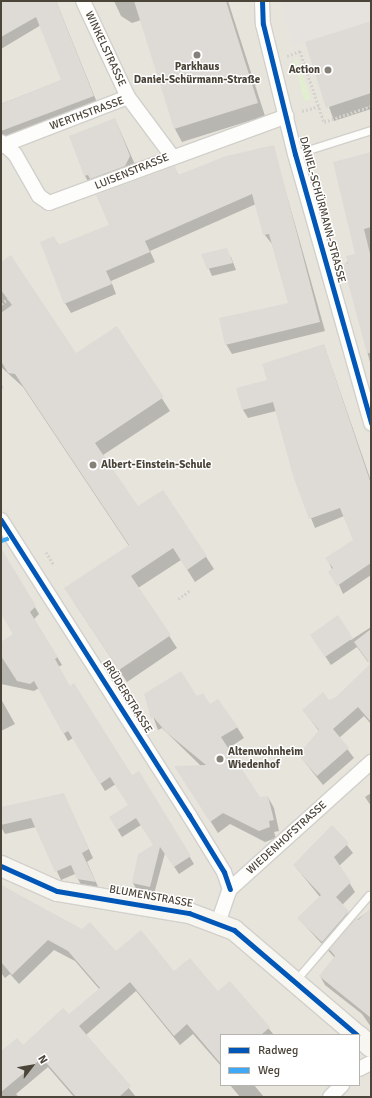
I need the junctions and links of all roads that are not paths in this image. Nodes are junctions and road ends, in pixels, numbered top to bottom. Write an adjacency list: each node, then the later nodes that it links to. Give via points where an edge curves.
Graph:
1 (83, 1): 3 (street, WINKELSTRASSE)
2 (262, 1): 4 (street, DANIEL-SCHÜRMANN-STRASSE, via 263,24)
3 (128, 97): 6 (street, WERTHSTRASSE); 8 (street, WERTHSTRASSE)
4 (287, 116): 7 (street, DANIEL-SCHÜRMANN-STRASSE); 8 (street, LUISENSTRASSE)
5 (371, 130): 7 (lane)
6 (2, 144): 8 (street, LUISENSTRASSE, via 15,154 39,196 49,203)
7 (295, 154): 9 (street, DANIEL-SCHÜRMANN-STRASSE)
8 (172, 156)
9 (371, 423)
10 (1, 520): 13 (street, BRÜDERSTRASSE, via 189,815 224,872)
11 (371, 762): 13 (street, WIEDENHOFSTRASSE)
12 (1, 866): 15 (street, BLUMENSTRASSE, via 57,891 189,913)
13 (230, 889): 15 (street, WIEDENHOFSTRASSE)
14 (369, 895): 16 (lane)
15 (218, 923): 16 (street, BLUMENSTRASSE, via 234,930)
16 (295, 981): 17 (street, BLUMENSTRASSE)
17 (356, 1034)
18 (360, 1038): 19 (street, BLUMENSTRASSE)
19 (371, 1047)
20 (371, 1063): 21 (street)
21 (360, 1068)
22 (341, 1086): 23 (street)
23 (330, 1097)

